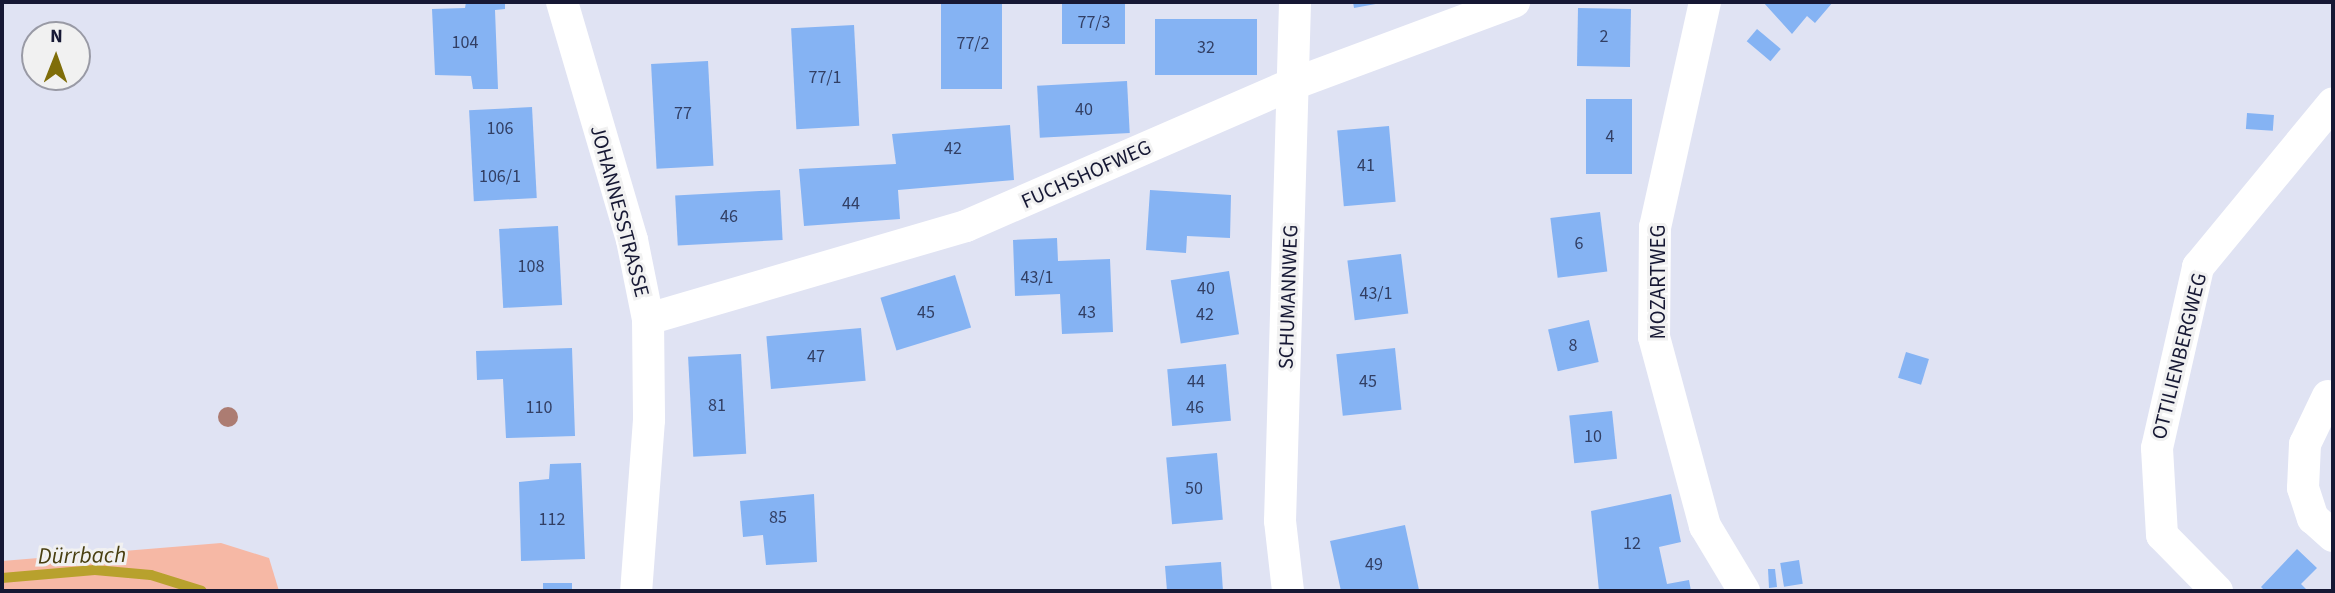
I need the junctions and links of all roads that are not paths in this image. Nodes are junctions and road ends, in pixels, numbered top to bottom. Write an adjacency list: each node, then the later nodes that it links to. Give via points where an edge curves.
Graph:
1 (562, 2): 7 (street, JOHANNESSTRASSE, via 632,240)
2 (1295, 2): 5 (street, SCHUMANNWEG)
3 (1514, 2): 5 (street, FUCHSHOFWEG)
4 (1705, 2): 12 (street, MOZARTWEG, via 1655,228 1654,337 1705,526)
5 (1293, 84): 7 (street, FUCHSHOFWEG, via 966,226); 11 (street, SCHUMANNWEG, via 1280,521)
6 (2333, 103): 13 (street, OTTILIENBERGWEG, via 2198,267 2157,448 2162,536)
7 (648, 319): 10 (street, JOHANNESSTRASSE, via 649,421)
8 (2328, 396): 9 (street, via 2305,444 2303,488 2313,518)
9 (2333, 536)
10 (636, 591)
11 (1288, 591)
12 (1744, 591)
13 (2217, 591)

